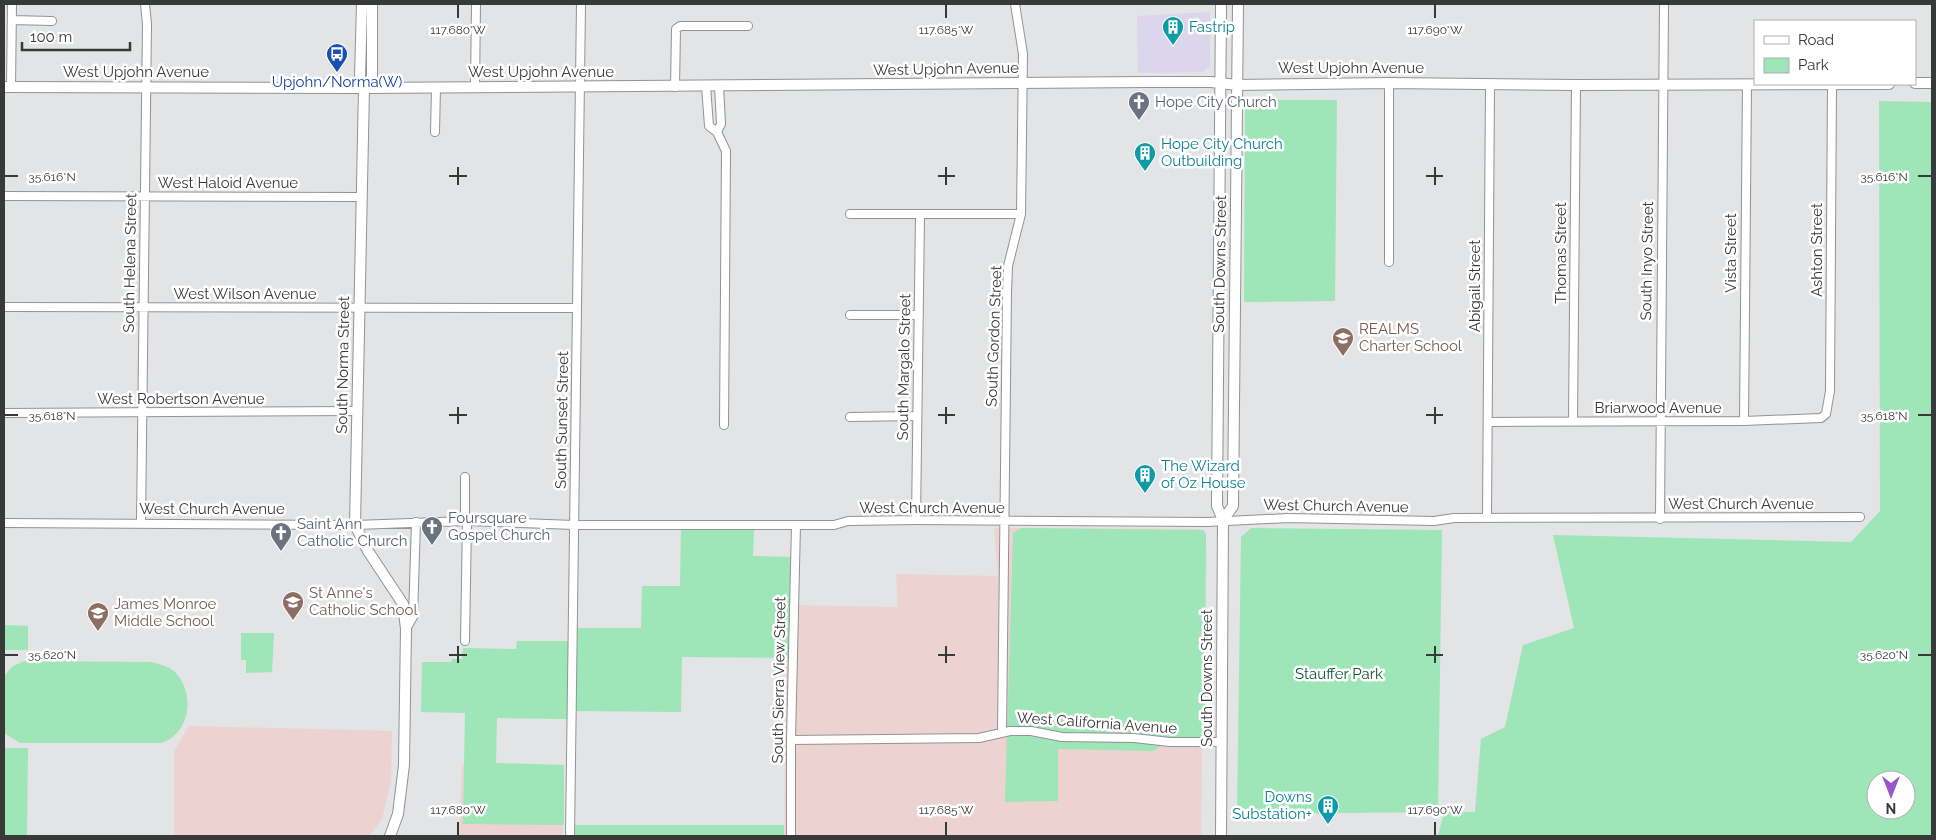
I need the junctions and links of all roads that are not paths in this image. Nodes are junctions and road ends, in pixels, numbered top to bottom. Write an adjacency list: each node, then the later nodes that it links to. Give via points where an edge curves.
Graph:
1 (12, 4): 11 (street)
2 (145, 4): 28 (street, South Helena Street)
3 (362, 4): 31 (main road, South Norma Street, via 360,77)
4 (372, 4): 31 (main road, South Norma Street, via 372,78)
5 (476, 4): 33 (street)
6 (581, 4): 29 (street, South Sunset Street)
7 (1015, 4): 14 (street, South Gordon Street, via 1023,54)
8 (1222, 4): 18 (main road, South Downs Street)
9 (1238, 4): 21 (main road, South Downs Street)
10 (1664, 4): 20 (street, South Inyo Street)
11 (12, 20): 12 (street); 27 (street)
12 (52, 21)
13 (748, 26): 30 (street, via 680,26 676,29)
14 (1023, 83): 18 (main road, West Upjohn Avenue); 26 (main road, West Upjohn Avenue); 40 (street, South Gordon Street)
15 (1389, 83): 19 (main road, West Upjohn Avenue); 21 (main road, West Upjohn Avenue); 42 (street)
16 (1916, 83): 17 (main road)
17 (1932, 83)
18 (1220, 84): 21 (main road, West Upjohn Avenue); 66 (main road, South Downs Street, via 1216,506)
19 (1490, 84): 22 (main road, West Upjohn Avenue); 57 (street, Abigail Street)
20 (1662, 84): 22 (main road, West Upjohn Avenue); 23 (main road, West Upjohn Avenue); 55 (street, South Inyo Street)
21 (1237, 85): 66 (main road, South Downs Street, via 1233,506)
22 (1576, 85): 58 (street, Thomas Street)
23 (1747, 85): 24 (main road, West Upjohn Avenue); 56 (street, Vista Street)
24 (1832, 85): 52 (street, Ashton Street, via 1830,391)
25 (706, 86): 26 (main road, West Upjohn Avenue); 30 (main road, West Upjohn Avenue); 35 (street, via 709,126)
26 (719, 86): 35 (street, via 721,124)
27 (7, 87): 28 (main road, West Upjohn Avenue)
28 (146, 87): 31 (main road, West Upjohn Avenue); 37 (street, South Helena Street)
29 (580, 87): 30 (main road, West Upjohn Avenue); 33 (main road, West Upjohn Avenue); 46 (street, South Sunset Street)
30 (675, 87)
31 (364, 88): 32 (main road, West Upjohn Avenue); 38 (main road, South Norma Street)
32 (436, 88): 33 (main road, West Upjohn Avenue); 34 (street)
33 (475, 88)
34 (435, 132)
35 (717, 132): 59 (street, via 726,151)
36 (4, 196): 37 (street, West Haloid Avenue)
37 (145, 196): 38 (street, West Haloid Avenue); 44 (street, South Helena Street)
38 (362, 197): 45 (main road, South Norma Street)
39 (850, 214): 41 (street)
40 (1022, 214): 41 (street); 70 (street, South Gordon Street, via 1008,266)
41 (920, 215): 48 (street, South Margalo Street)
42 (1389, 262)
43 (4, 308): 44 (street, West Wilson Avenue)
44 (143, 308): 45 (street, West Wilson Avenue); 51 (street, South Helena Street)
45 (360, 308): 46 (street, West Wilson Avenue); 49 (main road, South Norma Street)
46 (577, 308): 72 (street, South Sunset Street)
47 (850, 315): 48 (street)
48 (919, 315): 53 (street, South Margalo Street)
49 (357, 411): 51 (street, West Robertson Avenue); 71 (main road, South Norma Street)
50 (4, 413): 51 (street, West Robertson Avenue)
51 (142, 413): 68 (street, South Helena Street)
52 (1826, 414): 56 (street, Briarwood Avenue, via 1820,418)
53 (917, 416): 54 (street); 65 (street, South Margalo Street)
54 (850, 417)
55 (1659, 421): 56 (street, Briarwood Avenue); 58 (street, Briarwood Avenue); 63 (street, South Inyo Street)
56 (1744, 421)
57 (1488, 422): 58 (street, Briarwood Avenue); 62 (street, Abigail Street)
58 (1573, 422)
59 (724, 425)
60 (465, 477): 64 (street, via 465,516)
61 (1860, 517): 63 (street, West Church Avenue)
62 (1487, 518): 63 (street, West Church Avenue); 66 (street, West Church Avenue, via 1434,521)
63 (1660, 519)
64 (468, 520): 69 (street, West Church Avenue); 72 (street, West Church Avenue); 75 (street, via 465,539)
65 (916, 520): 70 (street, West Church Avenue); 73 (street, West Church Avenue)
66 (1223, 520): 70 (street, West Church Avenue); 78 (main road, South Downs Street)
67 (4, 522): 68 (street, West Church Avenue)
68 (141, 522): 71 (street, West Church Avenue)
69 (416, 522): 71 (street, West Church Avenue); 74 (street, South Norma Street, via 413,616)
70 (1005, 522): 76 (street, South Gordon Street)
71 (355, 525): 74 (main road, South Norma Street, via 403,604)
72 (574, 525): 73 (street, West Church Avenue); 80 (street, South Sunset Street)
73 (796, 525): 77 (street, South Sierra View Street)
74 (406, 629): 79 (main road, South Norma Street, via 404,765 398,814)
75 (465, 641)
76 (1002, 733): 77 (street, West California Avenue, via 979,738); 78 (street, West California Avenue, via 1031,730 1062,737)
77 (791, 740): 81 (street, South Sierra View Street)
78 (1222, 742): 82 (main road, South Downs Street)
79 (391, 836)
80 (570, 836)
81 (791, 836)
82 (1221, 836)

